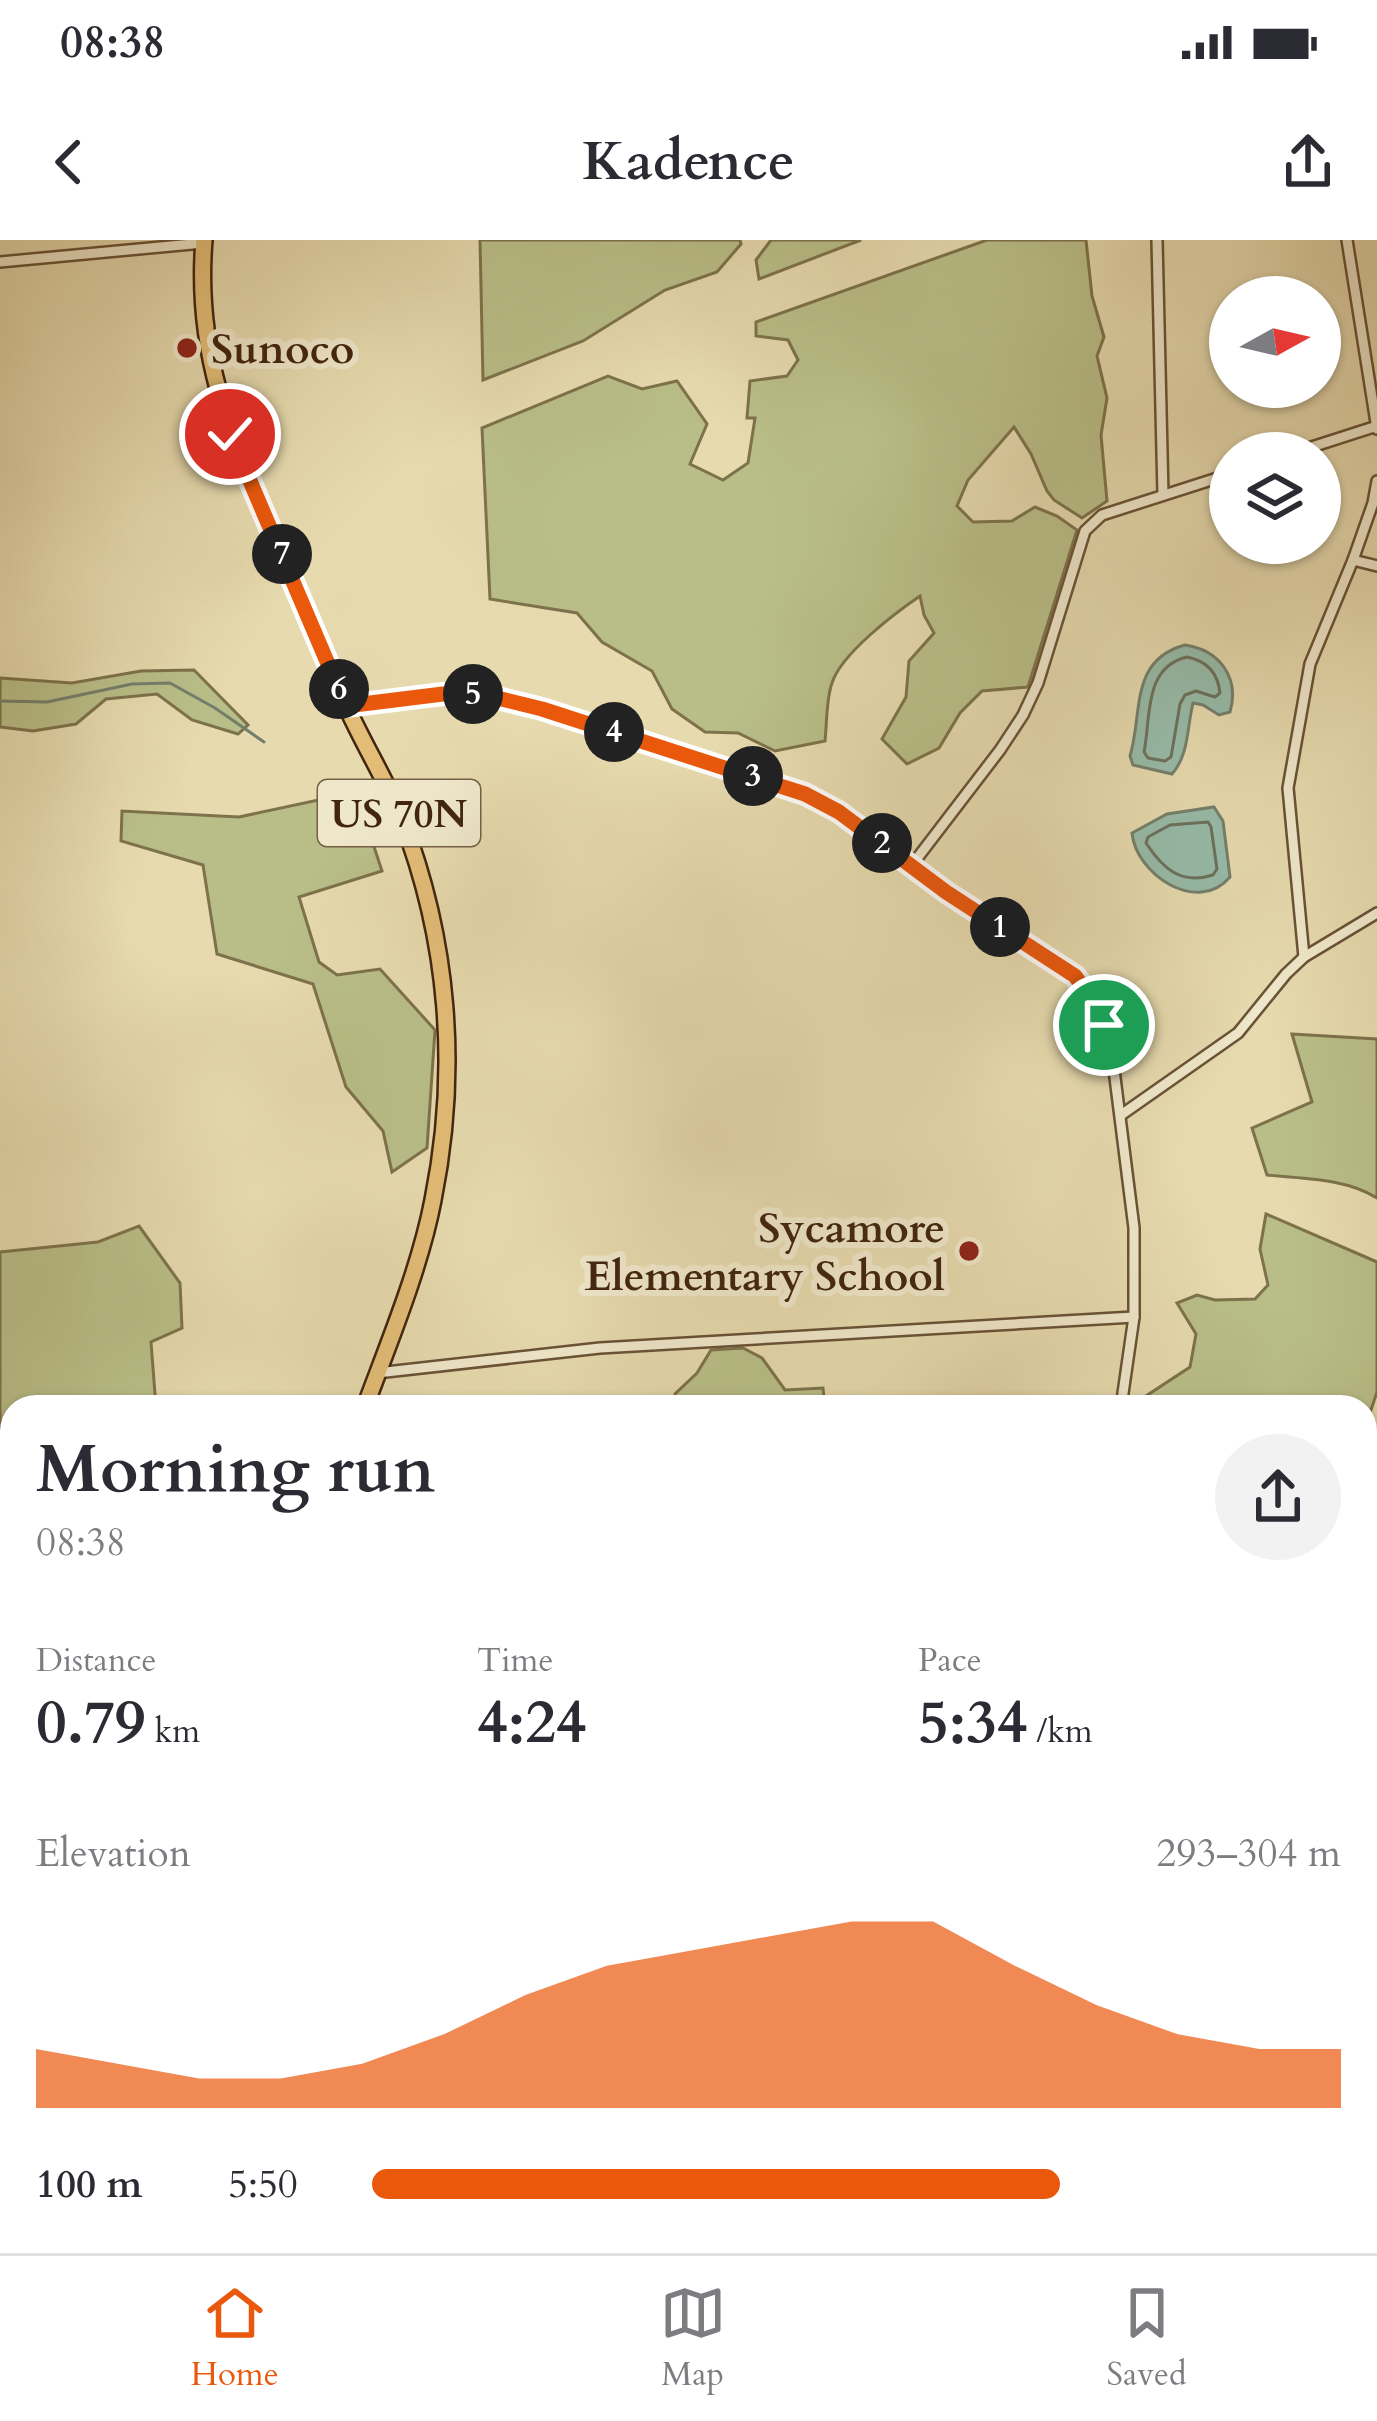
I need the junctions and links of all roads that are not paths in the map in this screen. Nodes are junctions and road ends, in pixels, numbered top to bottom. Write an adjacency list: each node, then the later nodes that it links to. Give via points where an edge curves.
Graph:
1 (1157, 240): 9 (street)
2 (1347, 240): 5 (street)
3 (203, 242): 4 (street); 12 (main road, US 70N, via 203,320 230,434)
4 (0, 262)
5 (1377, 428): 6 (street)
6 (1341, 439)
7 (1209, 481): 9 (street)
8 (1377, 482): 10 (street)
9 (1163, 495): 13 (street, via 1102,515 1085,531 1024,715)
10 (1353, 560): 11 (street); 15 (street, via 1310,664 1288,788)
11 (1377, 566)
12 (346, 706): 13 (street, via 443,694 510,700 805,794); 18 (main road, US 70N, via 420,870 448,1050 432,1207)
13 (912, 865): 16 (street, via 1075,976 1104,1025)
14 (1377, 913): 15 (street)
15 (1304, 957): 16 (street, via 1238,1033)
16 (1121, 1115): 17 (street)
17 (1134, 1316): 18 (street, via 600,1348); 20 (street)
18 (377, 1373): 19 (main road, US 70N)
19 (369, 1395)
20 (1123, 1395)

